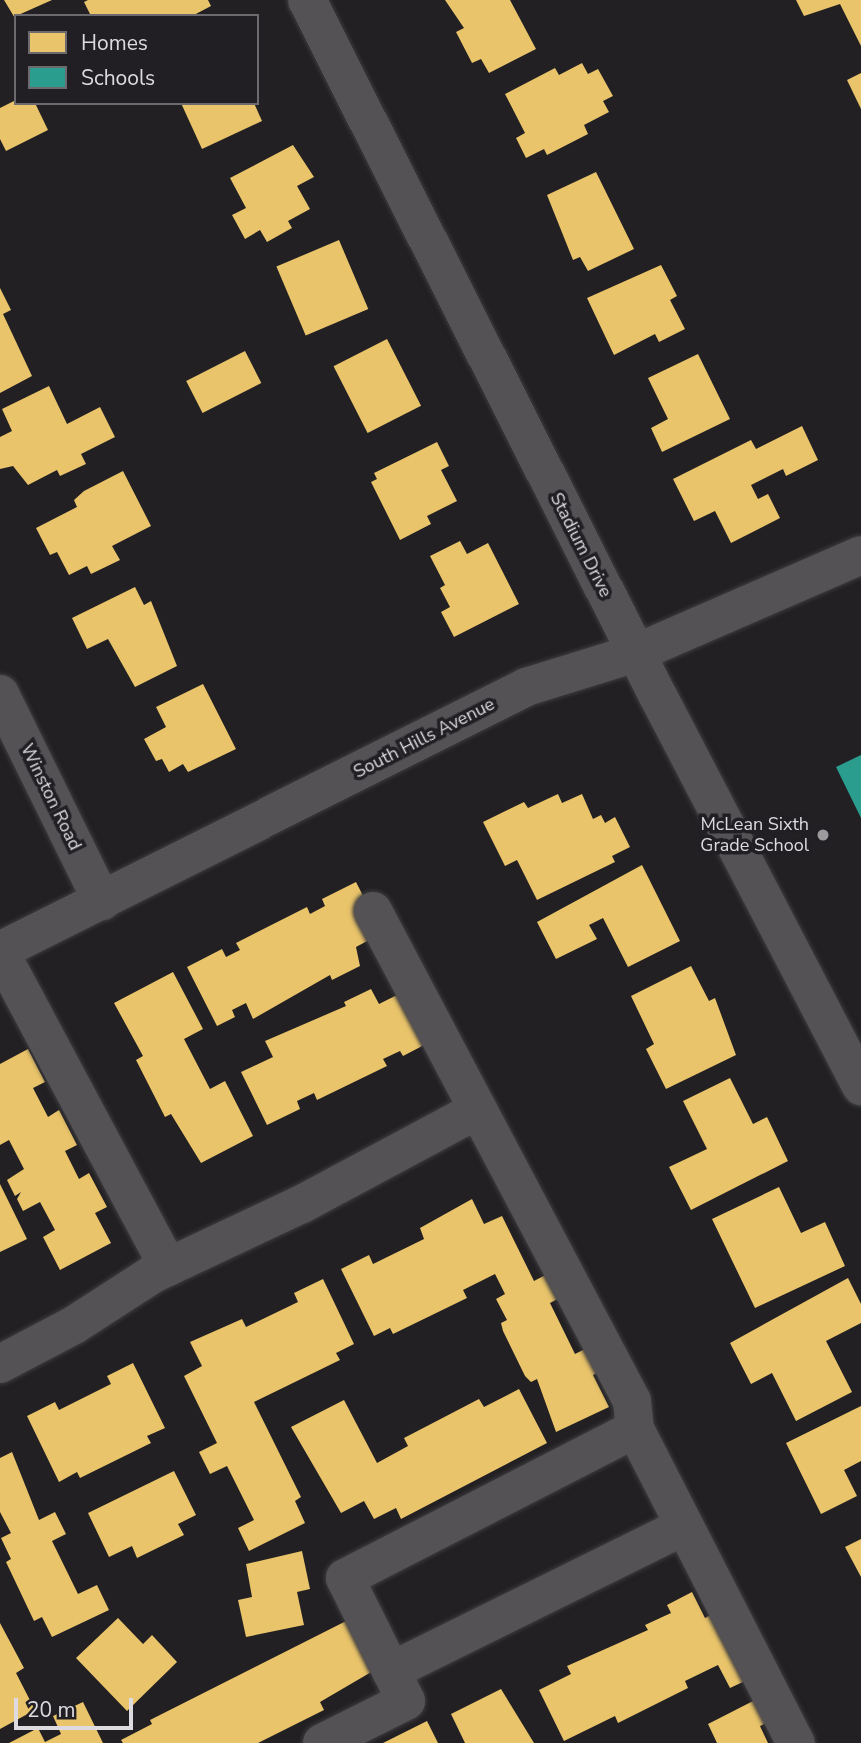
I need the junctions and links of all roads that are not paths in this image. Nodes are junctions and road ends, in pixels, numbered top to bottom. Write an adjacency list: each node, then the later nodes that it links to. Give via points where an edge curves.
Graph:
1 (307, 0): 3 (street, Stadium Drive)
2 (861, 555): 3 (street, South Hills Avenue)
3 (636, 653): 5 (street, South Hills Avenue, via 526,687); 8 (street, Stadium Drive)
4 (0, 694): 5 (street, Winston Road)
5 (102, 901): 7 (street, South Hills Avenue)
6 (373, 911): 9 (street)
7 (0, 952): 10 (street)
8 (861, 1086)
9 (478, 1110): 10 (street, via 302,1204); 12 (street, via 632,1401)
10 (168, 1267): 11 (street)
11 (0, 1364)
12 (635, 1429): 13 (street); 14 (street, via 345,1578)
13 (684, 1526): 14 (street); 16 (street)
14 (391, 1671): 15 (street, via 407,1702)
15 (322, 1743)
16 (796, 1743)

